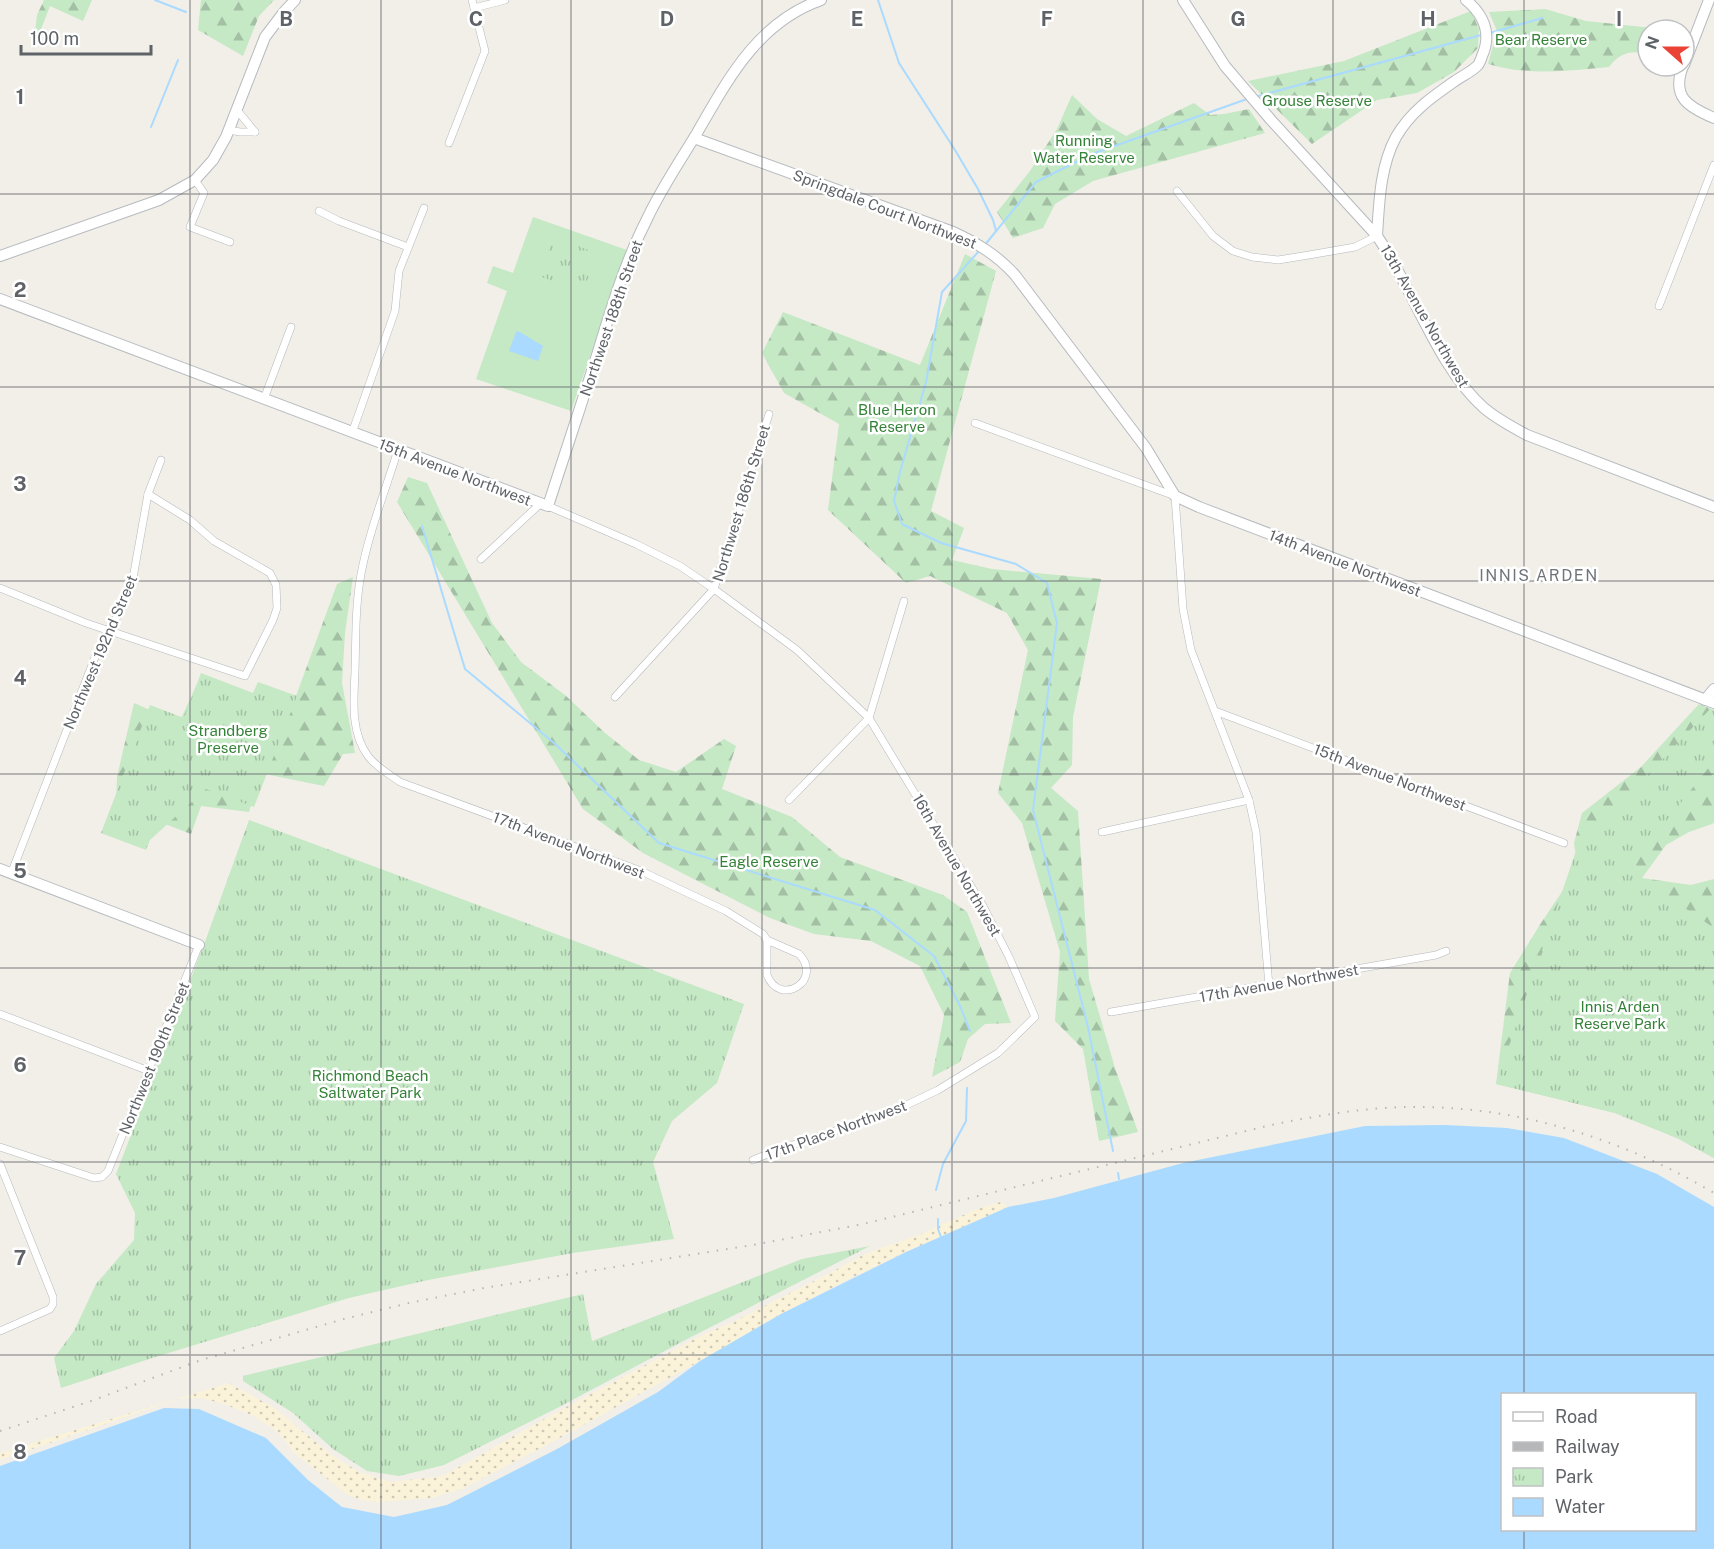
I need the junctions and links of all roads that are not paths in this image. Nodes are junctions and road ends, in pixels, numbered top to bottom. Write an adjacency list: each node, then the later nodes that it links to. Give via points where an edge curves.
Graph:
1 (295, 0): 10 (street, via 265,37)
2 (505, 0): 7 (street)
3 (821, 0): 13 (street, Northwest 188th Street, via 790,14 753,45 722,88)
4 (1183, 0): 20 (street, via 1225,66)
5 (1466, 0): 20 (street, via 1484,21 1485,50 1478,65 1426,101 1407,119 1395,138 1384,174)
6 (1709, 0): 8 (street)
7 (473, 4): 14 (street, via 485,51)
8 (1696, 34)
9 (1681, 78): 11 (street, via 1680,93 1685,102)
10 (237, 110): 12 (street); 12 (street, via 255,132)
11 (1714, 118)
12 (229, 130): 16 (street, via 213,160)
13 (694, 138): 34 (street, Springdale Court Northwest, via 952,232 989,250 1015,275 1140,439); 35 (street, Northwest 188th Street, via 646,220)
14 (449, 143)
15 (1714, 165): 25 (street)
16 (195, 180): 21 (street, via 204,193 190,227); 23 (street, via 159,200)
17 (1177, 191): 20 (street, 13th Avenue Northwest, via 1213,236 1233,251 1252,257 1278,260 1309,255 1355,247)
18 (424, 208): 22 (street)
19 (319, 211): 22 (street)
20 (1377, 236): 36 (street, 13th Avenue Northwest, via 1440,349 1484,408 1527,435)
21 (230, 242)
22 (408, 247): 30 (street, via 399,271 395,311)
23 (0, 256)
24 (1, 298): 27 (street, 15th Avenue Northwest)
25 (1659, 306)
26 (291, 327): 27 (street)
27 (264, 399): 30 (street, 15th Avenue Northwest)
28 (769, 414): 39 (street, Northwest 186th Street)
29 (975, 423): 34 (street, 14th Avenue Northwest)
30 (352, 434): 31 (street, 15th Avenue Northwest)
31 (398, 450): 35 (street, 15th Avenue Northwest); 53 (street, 17th Avenue Northwest, via 367,548 357,606 355,719 368,756 400,782 640,871 726,911)
32 (161, 460): 33 (street, Northwest 192nd Street)
33 (148, 494): 41 (street, Northwest 192nd Street, via 133,578); 41 (street, via 190,520 214,541 270,573 276,585 277,608 245,676)
34 (1174, 496): 44 (street, 14th Avenue Northwest); 45 (street, via 1183,609 1191,650)
35 (544, 505): 37 (street, Northwest 188th Street); 39 (street, 15th Avenue Northwest, via 636,544)
36 (1714, 507)
37 (481, 559)
38 (0, 588): 41 (street)
39 (714, 589): 43 (street, Northwest 186th Street); 46 (street, 15th Avenue Northwest, via 797,650)
40 (904, 601): 46 (street)
41 (108, 631): 52 (street, Northwest 192nd Street)
42 (1714, 689): 44 (street)
43 (615, 697)
44 (1709, 701)
45 (1215, 711): 48 (street); 50 (street, 15th Avenue Northwest)
46 (869, 718): 47 (street); 59 (street, 16th Avenue Northwest, via 983,906)
47 (789, 800)
48 (1249, 800): 49 (street); 56 (street, via 1256,832)
49 (1102, 832)
50 (1564, 843)
51 (0, 870): 52 (street)
52 (11, 874): 54 (street)
53 (767, 940): 53 (street, 17th Avenue Northwest, via 768,979 783,990 796,987 806,976 803,957)
54 (200, 945): 60 (street, Northwest 190th Street)
55 (1446, 951): 56 (street, 17th Avenue Northwest)
56 (1269, 986): 57 (street, 17th Avenue Northwest)
57 (1111, 1012)
58 (0, 1014): 60 (street)
59 (1035, 1017): 62 (street, 17th Place Northwest, via 998,1053 938,1090 894,1111)
60 (149, 1071): 61 (street, Northwest 190th Street, via 108,1172 102,1177 94,1178)
61 (0, 1147)
62 (753, 1160)
63 (0, 1164): 64 (street, via 53,1297 50,1309)
64 (0, 1331)

